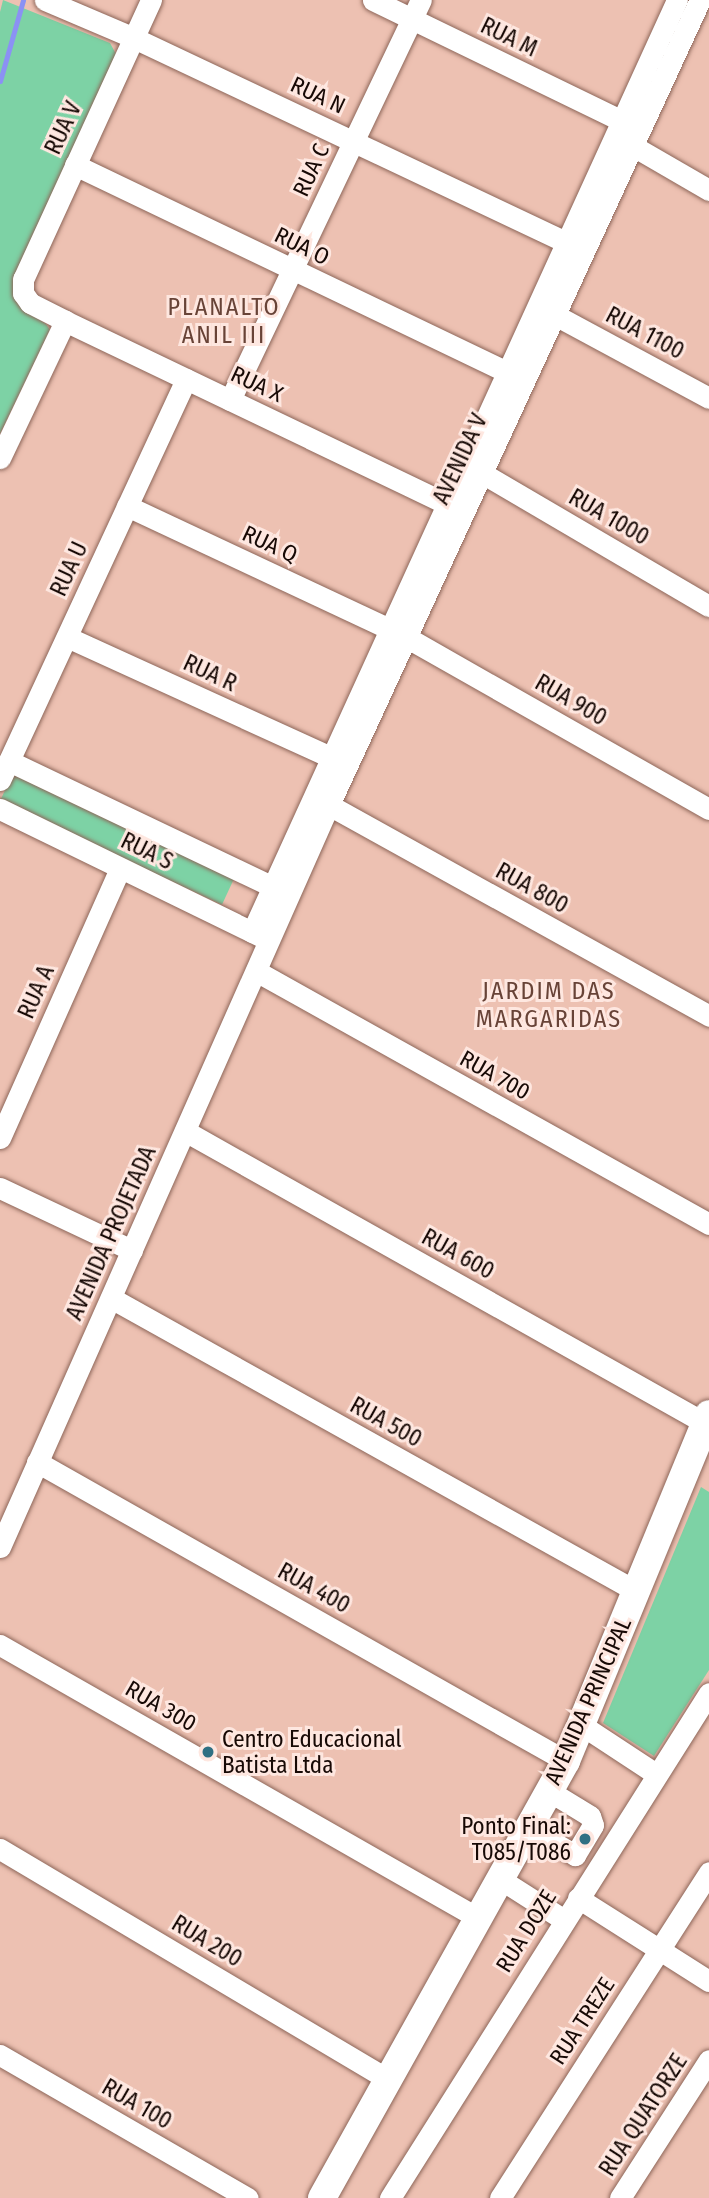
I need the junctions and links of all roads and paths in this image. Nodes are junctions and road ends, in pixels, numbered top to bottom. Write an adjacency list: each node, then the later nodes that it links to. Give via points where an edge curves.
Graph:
1 (45, 0): 7 (street, RUA N)
2 (151, 0): 7 (street, RUA V)
3 (373, 0): 6 (street, RUA M)
4 (677, 0): 8 (street, AVENIDA V)
5 (700, 0): 10 (street, AVENIDA V)
6 (416, 9): 8 (street, RUA M); 9 (street, RUA C)
7 (134, 37): 9 (street, RUA N); 11 (street, RUA V)
8 (622, 121): 13 (street, AVENIDA V)
9 (354, 141): 13 (street, RUA N); 14 (street, RUA C)
10 (633, 146): 12 (street); 16 (street, AVENIDA V)
11 (75, 165): 14 (street, RUA O); 15 (street, RUA V)
12 (709, 190)
13 (566, 242): 18 (street, AVENIDA V)
14 (292, 271): 18 (street, RUA O); 21 (street, RUA C)
15 (23, 279): 17 (street, RUA X, via 23,293 30,303)
16 (555, 314): 20 (street, RUA 1100); 23 (street, AVENIDA V)
17 (65, 321): 19 (street, RUA X); 22 (street)
18 (507, 372): 24 (street, AVENIDA V)
19 (186, 379): 21 (street, RUA X); 25 (street, RUA U)
20 (709, 398)
21 (230, 400): 24 (street, RUA X)
22 (0, 458)
23 (482, 473): 26 (street, RUA 1000); 27 (street, AVENIDA V)
24 (447, 504): 27 (street, AVENIDA V)
25 (127, 506): 27 (street, RUA Q); 28 (street, RUA U)
26 (709, 606)
27 (398, 633): 29 (street, AVENIDA V); 32 (street, AVENIDA V); 34 (street, RUA 900)
28 (66, 637): 29 (street, RUA R); 30 (street, RUA U)
29 (332, 758): 36 (street, AVENIDA V)
30 (9, 761): 31 (street, RUA U); 36 (street, RUA S)
31 (0, 780)
32 (329, 805): 37 (street, AVENIDA V); 39 (street, RUA 800)
33 (0, 809): 35 (street, RUA S)
34 (709, 809)
35 (120, 868): 37 (street, RUA S); 41 (street, RUA A)
36 (272, 887): 37 (street, AVENIDA V)
37 (261, 937): 38 (street, AVENIDA PROJETADA)
38 (256, 971): 40 (street, AVENIDA PROJETADA); 43 (street, RUA 700)
39 (709, 1016)
40 (185, 1132): 44 (street, AVENIDA PROJETADA); 46 (street, RUA 600)
41 (0, 1138)
42 (0, 1188): 44 (street)
43 (709, 1224)
44 (132, 1250): 45 (street, AVENIDA PROJETADA)
45 (111, 1298): 47 (street, AVENIDA PROJETADA); 49 (street, RUA 500)
46 (707, 1419): 49 (main road, AVENIDA PRINCIPAL)
47 (37, 1462): 48 (street, AVENIDA PROJETADA); 53 (street, RUA 400)
48 (1, 1538)
49 (636, 1591): 52 (main road, AVENIDA PRINCIPAL)
50 (0, 1645): 61 (street, RUA 300)
51 (709, 1693): 54 (street, RUA DOZE)
52 (580, 1724): 53 (main road, AVENIDA PRINCIPAL); 54 (street)
53 (566, 1761): 55 (main road, AVENIDA PRINCIPAL)
54 (656, 1774): 60 (street, RUA DOZE)
55 (549, 1791): 56 (main road, AVENIDA PRINCIPAL); 56 (street, via 590,1816 593,1825 575,1855)
56 (528, 1827): 59 (main road, AVENIDA PRINCIPAL)
57 (0, 1849): 67 (street, RUA 200)
58 (709, 1872): 63 (street, RUA TREZE)
59 (500, 1879): 61 (main road, AVENIDA PRINCIPAL); 62 (street)
60 (578, 1898): 62 (street, RUA DOZE); 63 (street)
61 (478, 1918): 67 (main road, AVENIDA PRINCIPAL)
62 (564, 1920): 70 (street, RUA DOZE)
63 (659, 1949): 64 (street); 71 (street, RUA TREZE)
64 (709, 1981)
65 (0, 2054): 68 (street, RUA 100)
66 (709, 2060): 72 (street, RUA QUATORZE)
67 (388, 2079): 69 (main road, AVENIDA PRINCIPAL)
68 (248, 2198)
69 (322, 2198)
70 (390, 2198)
71 (500, 2198)
72 (620, 2198)

